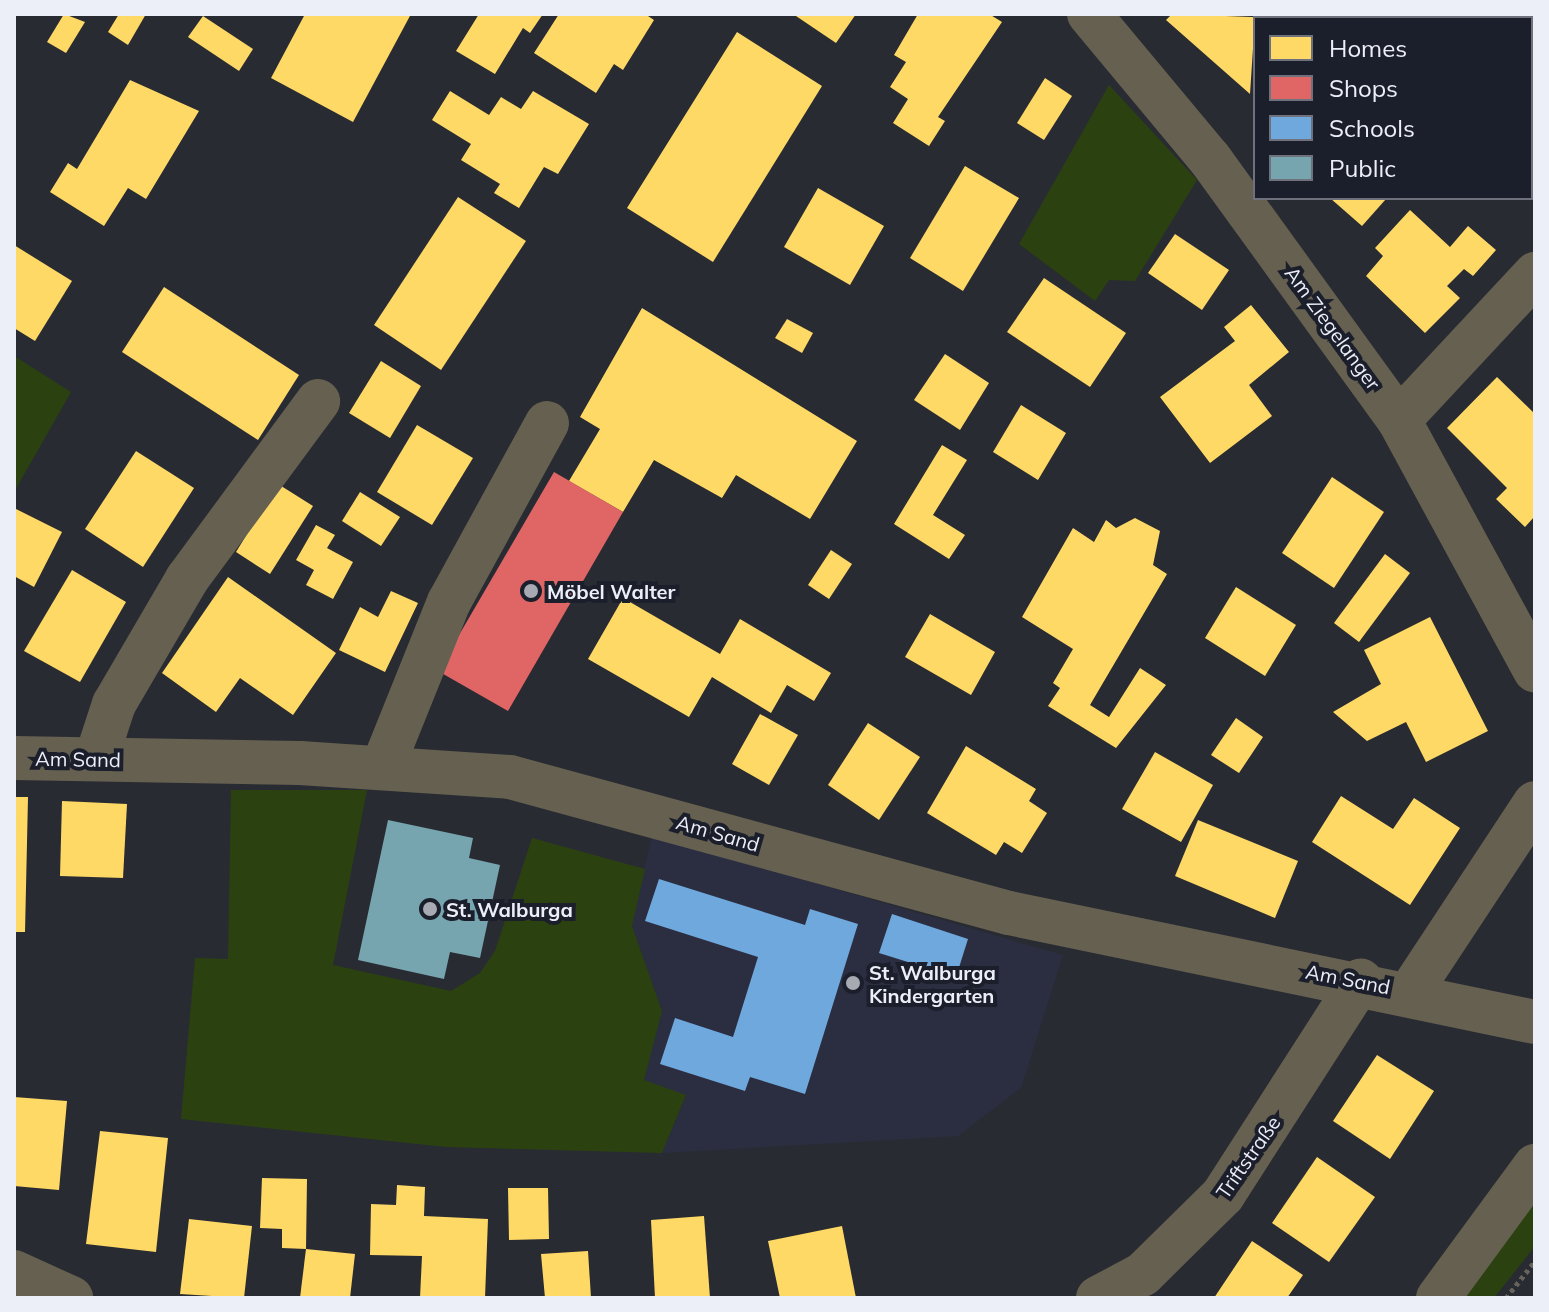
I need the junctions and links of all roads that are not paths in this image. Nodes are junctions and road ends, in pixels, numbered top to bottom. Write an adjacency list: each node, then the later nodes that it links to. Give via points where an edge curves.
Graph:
1 (1089, 14): 4 (street, Am Ziegelanger, via 1210,159)
2 (1535, 274): 4 (street)
3 (318, 401): 8 (street, via 187,579 114,704)
4 (1399, 420): 6 (street, Am Ziegelanger)
5 (547, 423): 9 (street, via 449,602)
6 (1535, 670)
7 (14, 758): 8 (street, Am Sand)
8 (96, 759): 9 (street, Am Sand)
9 (383, 766): 11 (street, Am Sand, via 523,780 1009,913)
10 (1535, 803): 12 (street)
11 (1361, 980): 12 (street, Am Sand); 17 (street, Triftstraße, via 1223,1195 1155,1264)
12 (1411, 991): 13 (street, Am Sand)
13 (1535, 1022)
14 (1535, 1166): 18 (street)
15 (14, 1272): 16 (street)
16 (71, 1298)
17 (1098, 1298)
18 (1438, 1298)

